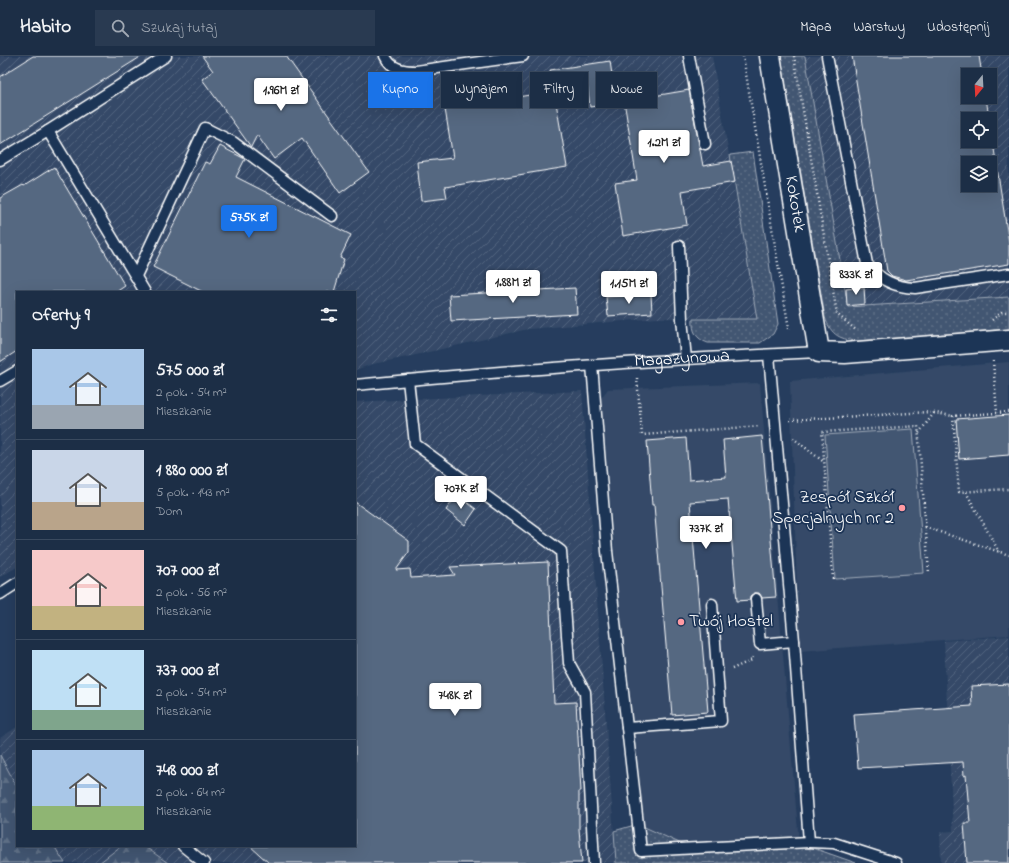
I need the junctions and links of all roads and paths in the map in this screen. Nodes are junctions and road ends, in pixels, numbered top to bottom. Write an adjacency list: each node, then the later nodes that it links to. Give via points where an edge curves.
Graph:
1 (166, 56): 8 (lane)
2 (385, 56): 3 (lane, via 394,67 416,71)
3 (523, 56)
4 (688, 56): 9 (lane)
5 (743, 56): 16 (path)
6 (770, 56): 18 (street, Kokotek)
7 (827, 56): 13 (lane, via 866,264 882,279 892,284 915,288)
8 (48, 131): 10 (lane); 14 (lane)
9 (705, 144)
10 (0, 160)
11 (332, 216): 14 (lane, via 233,142 204,128)
12 (679, 246): 20 (lane)
13 (1009, 274)
14 (136, 276): 15 (lane)
15 (144, 291)
16 (789, 329)
17 (1009, 340): 18 (street, Magazynowa, via 845,353)
18 (819, 352): 19 (lane, Magazynowa)
19 (768, 355): 20 (lane, Magazynowa); 32 (lane)
20 (686, 359): 21 (lane, Magazynowa)
21 (592, 365): 25 (lane, Magazynowa); 49 (lane, via 607,551)
22 (993, 370): 30 (path)
23 (16, 372): 26 (lane)
24 (638, 378): 32 (path, via 642,435)
25 (408, 380): 27 (lane, Magazynowa); 53 (lane, via 415,444 561,552 569,663 585,692)
26 (0, 381)
27 (356, 385)
28 (934, 412): 31 (path); 32 (path, via 786,420); 33 (path)
29 (1009, 412): 30 (path)
30 (997, 413): 31 (path)
31 (953, 416): 36 (path, via 959,492)
32 (774, 425): 34 (path); 46 (lane)
33 (918, 434): 34 (path, via 918,426 822,432); 37 (path)
34 (824, 462): 41 (path)
35 (1009, 489): 36 (path)
36 (966, 492): 38 (path)
37 (925, 527): 38 (path); 40 (path)
38 (1000, 552): 39 (path)
39 (1009, 555)
40 (929, 573)
41 (833, 579)
42 (16, 584): 43 (lane)
43 (0, 594)
44 (756, 599): 47 (lane)
45 (712, 604): 48 (lane)
46 (794, 641): 47 (lane); 50 (lane)
47 (760, 644): 48 (path, via 752,660)
48 (718, 675): 49 (lane, via 721,721)
49 (627, 728): 50 (lane, via 641,851)
50 (809, 842): 54 (lane, via 834,843)
51 (184, 847): 52 (lane)
52 (204, 863)
53 (594, 863)
54 (896, 863)

